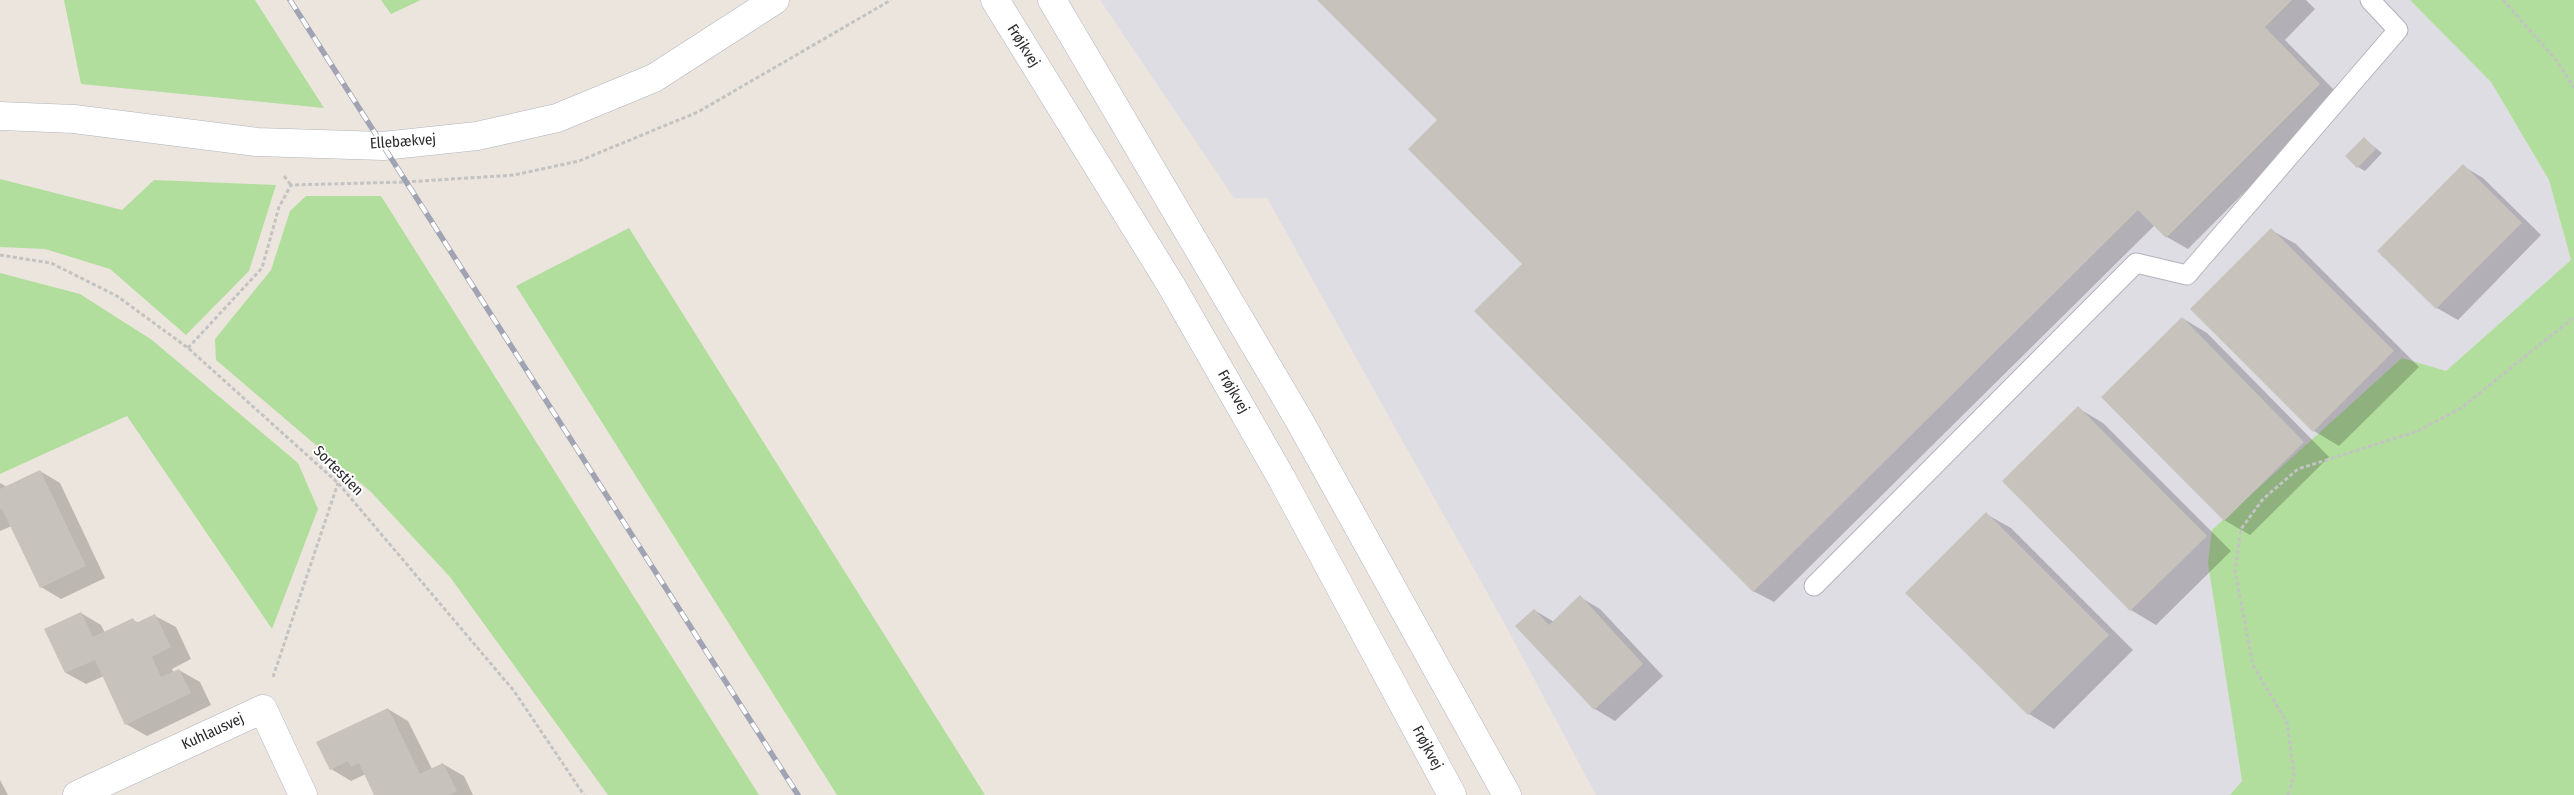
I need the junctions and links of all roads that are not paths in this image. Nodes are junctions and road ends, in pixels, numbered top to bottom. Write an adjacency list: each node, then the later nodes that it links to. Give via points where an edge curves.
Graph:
1 (776, 0): 5 (street, Ellebækvej, via 654,78 557,118 477,136 383,146 266,143 74,120)
2 (995, 0): 9 (street, Frøjkvej, via 1181,302 1282,479)
3 (1052, 0): 10 (street, via 1299,420)
4 (2370, 0): 6 (lane, via 2398,30 2187,275 2136,263)
5 (0, 116)
6 (1814, 586)
7 (77, 795): 8 (street, Kuhlausvej, via 263,709)
8 (303, 795)
9 (1452, 795)
10 (1507, 795)

